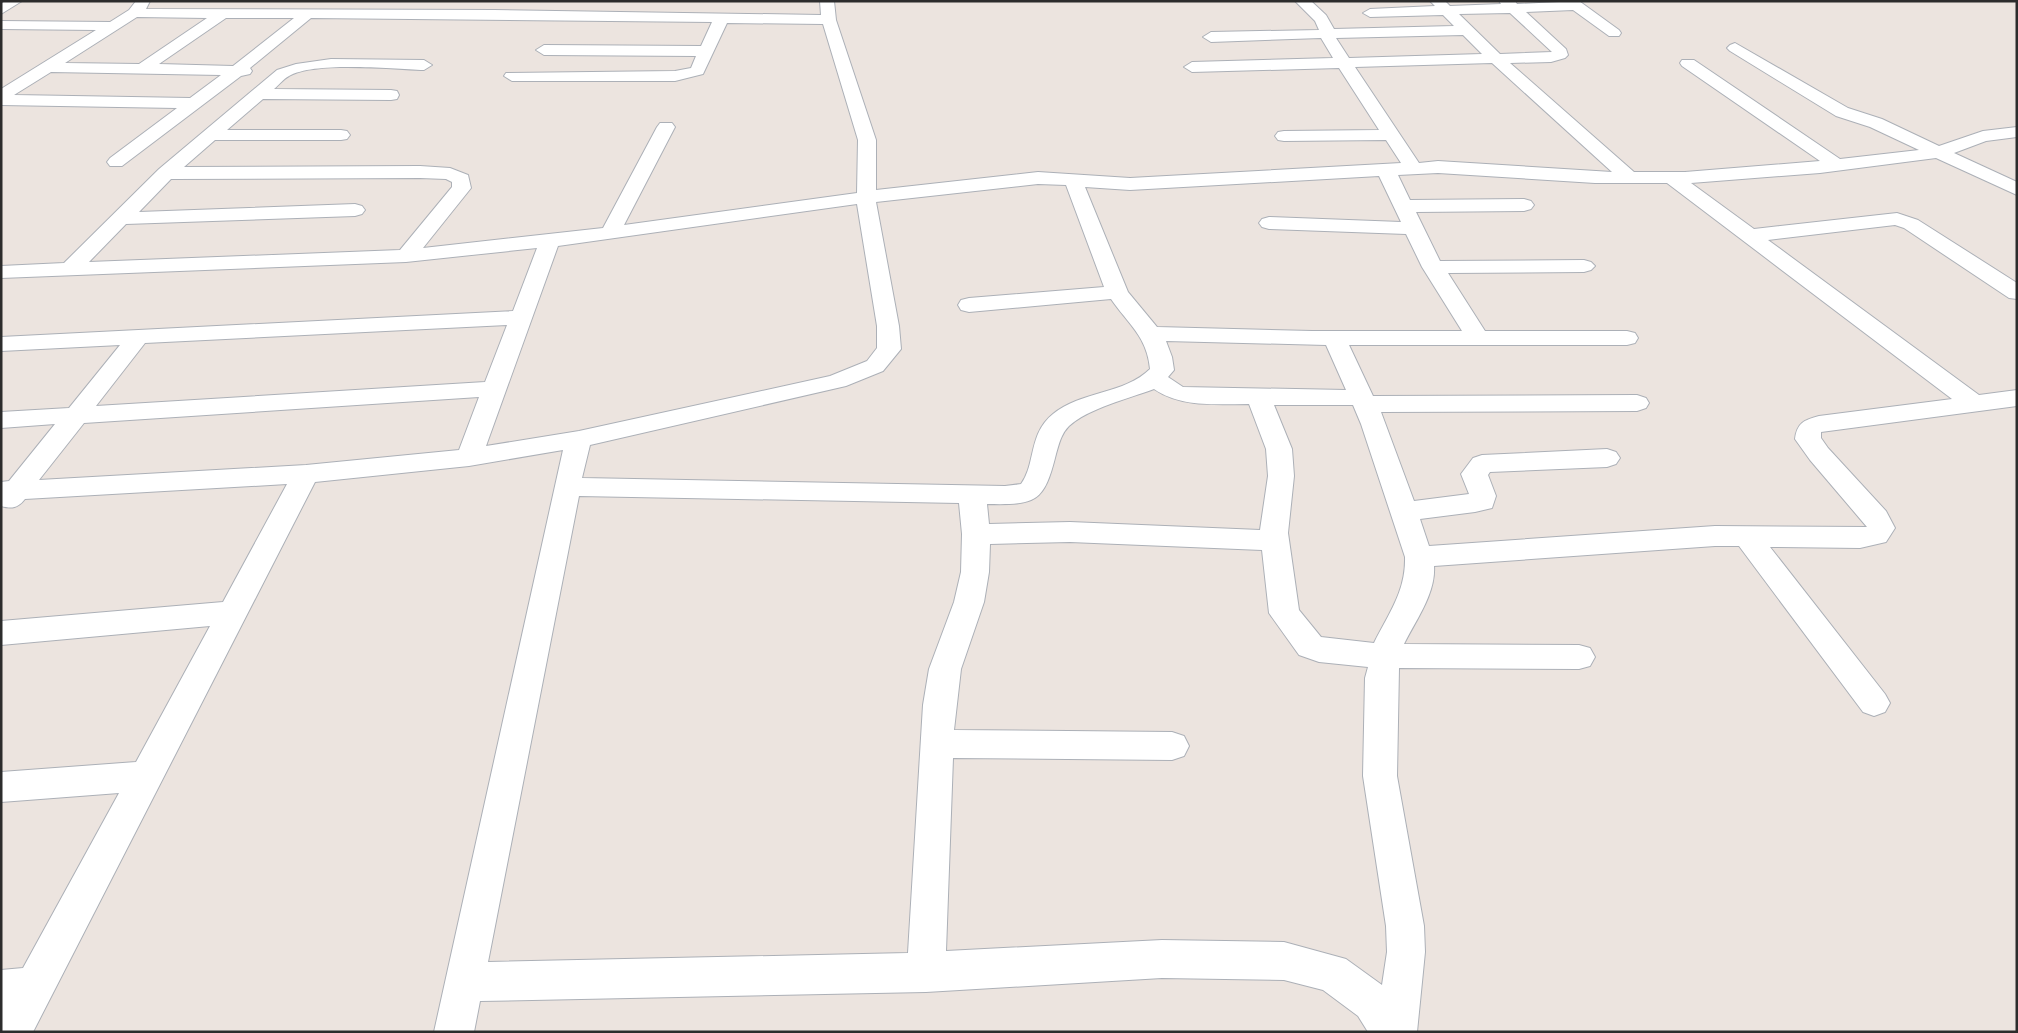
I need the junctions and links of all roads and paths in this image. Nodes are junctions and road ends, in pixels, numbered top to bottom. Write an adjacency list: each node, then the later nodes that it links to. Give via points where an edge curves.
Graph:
1 (15, 1): 10 (street)
2 (319, 1): 13 (street)
3 (366, 1): 14 (street)
4 (827, 1): 16 (street)
5 (1302, 1): 21 (street, via 1321,18)
6 (1510, 4): 7 (street); 8 (street); 26 (street, via 1561,52 1551,57)
7 (1572, 4): 20 (street)
8 (1441, 6): 11 (street); 19 (street)
9 (139, 7): 12 (street); 18 (street)
10 (1, 10)
11 (1370, 13)
12 (222, 14): 13 (street); 32 (street)
13 (303, 14): 14 (street); 33 (street)
14 (339, 14): 15 (street)
15 (722, 17): 16 (street); 25 (street)
16 (830, 20): 56 (street, via 866,140)
17 (1, 25): 18 (street)
18 (111, 26): 30 (street)
19 (1466, 30): 21 (street); 26 (street)
20 (1614, 33)
21 (1328, 34): 22 (street); 28 (street)
22 (1211, 37)
23 (1734, 48): 46 (street, via 1842,112 1869,120)
24 (544, 50): 25 (street)
25 (706, 51): 35 (street, via 697,71 685,75)
26 (1496, 59): 28 (street); 52 (street)
27 (1688, 63): 48 (street)
28 (1345, 64): 31 (street); 44 (street)
29 (424, 65): 34 (street, via 318,65)
30 (48, 67): 32 (street); 38 (street)
31 (1192, 67)
32 (142, 69): 33 (street)
33 (238, 70): 34 (street); 39 (street)
34 (287, 71): 36 (street)
35 (512, 76)
36 (259, 94): 37 (street); 42 (street)
37 (391, 95)
38 (1, 98): 39 (street)
39 (195, 103): 47 (street)
40 (666, 127): 63 (street)
41 (2017, 132): 46 (street, via 1983,136)
42 (210, 134): 43 (street); 51 (street)
43 (341, 135)
44 (1392, 135): 45 (street); 49 (street)
45 (1284, 136)
46 (1935, 152): 48 (street); 55 (street)
47 (116, 162)
48 (1837, 165): 53 (street)
49 (1414, 169): 50 (street); 52 (street, via 1468,168)
50 (1386, 170): 54 (street, via 1130,184); 58 (street)
51 (166, 173): 60 (street); 66 (street, via 420,172 450,174 462,179 462,188)
52 (1630, 178): 53 (street)
53 (1672, 178): 64 (street)
54 (1073, 179): 56 (street, via 1038,178); 71 (street)
55 (2017, 189)
56 (866, 197): 63 (street); 90 (street, via 888,326 889,349 875,366 838,382)
57 (1524, 205): 58 (street)
58 (1402, 206): 62 (street)
59 (355, 210): 60 (street)
60 (122, 218): 69 (street)
61 (1269, 222): 62 (street)
62 (1414, 228): 67 (street)
63 (610, 233): 65 (street)
64 (1750, 236): 72 (street, via 1897,219 1911,224); 87 (street)
65 (550, 241): 66 (street); 74 (street)
66 (406, 256): 69 (street)
67 (1433, 266): 68 (street); 77 (street)
68 (1584, 266)
69 (70, 269): 70 (street)
70 (1, 272)
71 (1117, 292): 73 (street); 75 (street)
72 (2017, 293)
73 (969, 304)
74 (523, 317): 76 (street); 82 (street)
75 (1152, 334): 78 (street); 81 (street, via 1162,352 1162,370)
76 (139, 336): 80 (street); 88 (street)
77 (1477, 337): 78 (street); 79 (street)
78 (1334, 338): 85 (street)
79 (1627, 338)
80 (1, 344)
81 (1153, 378): 83 (street, via 1180,394); 96 (street, via 1149,383 1082,408 1061,420 1048,437 1036,482 1030,490 1020,494)
82 (495, 389): 88 (street); 91 (street)
83 (1259, 397): 85 (street); 101 (street, via 1279,449 1281,476)
84 (2017, 398): 87 (street)
85 (1363, 401): 86 (street); 98 (street, via 1374,424)
86 (1637, 403)
87 (1974, 403): 100 (street, via 1809,428 1808,439 1819,454 1876,518 1881,528 1876,535 1860,538)
88 (76, 416): 89 (street); 95 (street)
89 (1, 420)
90 (580, 439): 91 (street); 94 (street)
91 (469, 457): 93 (street)
92 (1607, 458): 98 (street, via 1482,464 1474,474 1482,500)
93 (306, 474): 95 (street); 103 (street)
94 (567, 487): 96 (street); 113 (street)
95 (9, 491): 97 (street)
96 (972, 494): 99 (street)
97 (1, 510)
98 (1403, 512): 102 (street)
99 (976, 534): 101 (street, via 1070,532); 108 (street, via 975,572 969,602 945,669)
100 (1746, 536): 102 (street); 107 (street)
101 (1274, 541): 105 (street, via 1284,613 1310,646 1319,650)
102 (1418, 557): 105 (street, via 1420,576 1415,592)
103 (232, 613): 104 (street); 110 (street)
104 (1, 633)
105 (1384, 656): 106 (street); 118 (street, via 1380,776 1405,926 1406,952)
106 (1580, 657)
107 (1874, 703)
108 (937, 744): 109 (street); 112 (street)
109 (1172, 746)
110 (145, 776): 111 (street); 114 (street)
111 (1, 787)
112 (926, 972): 113 (street); 117 (street, via 1162,959 1284,961 1332,973 1372,1002)
113 (465, 982): 116 (street)
114 (18, 988): 115 (street)
115 (11, 1032)
116 (454, 1032)
117 (1392, 1032)
118 (1398, 1032)

